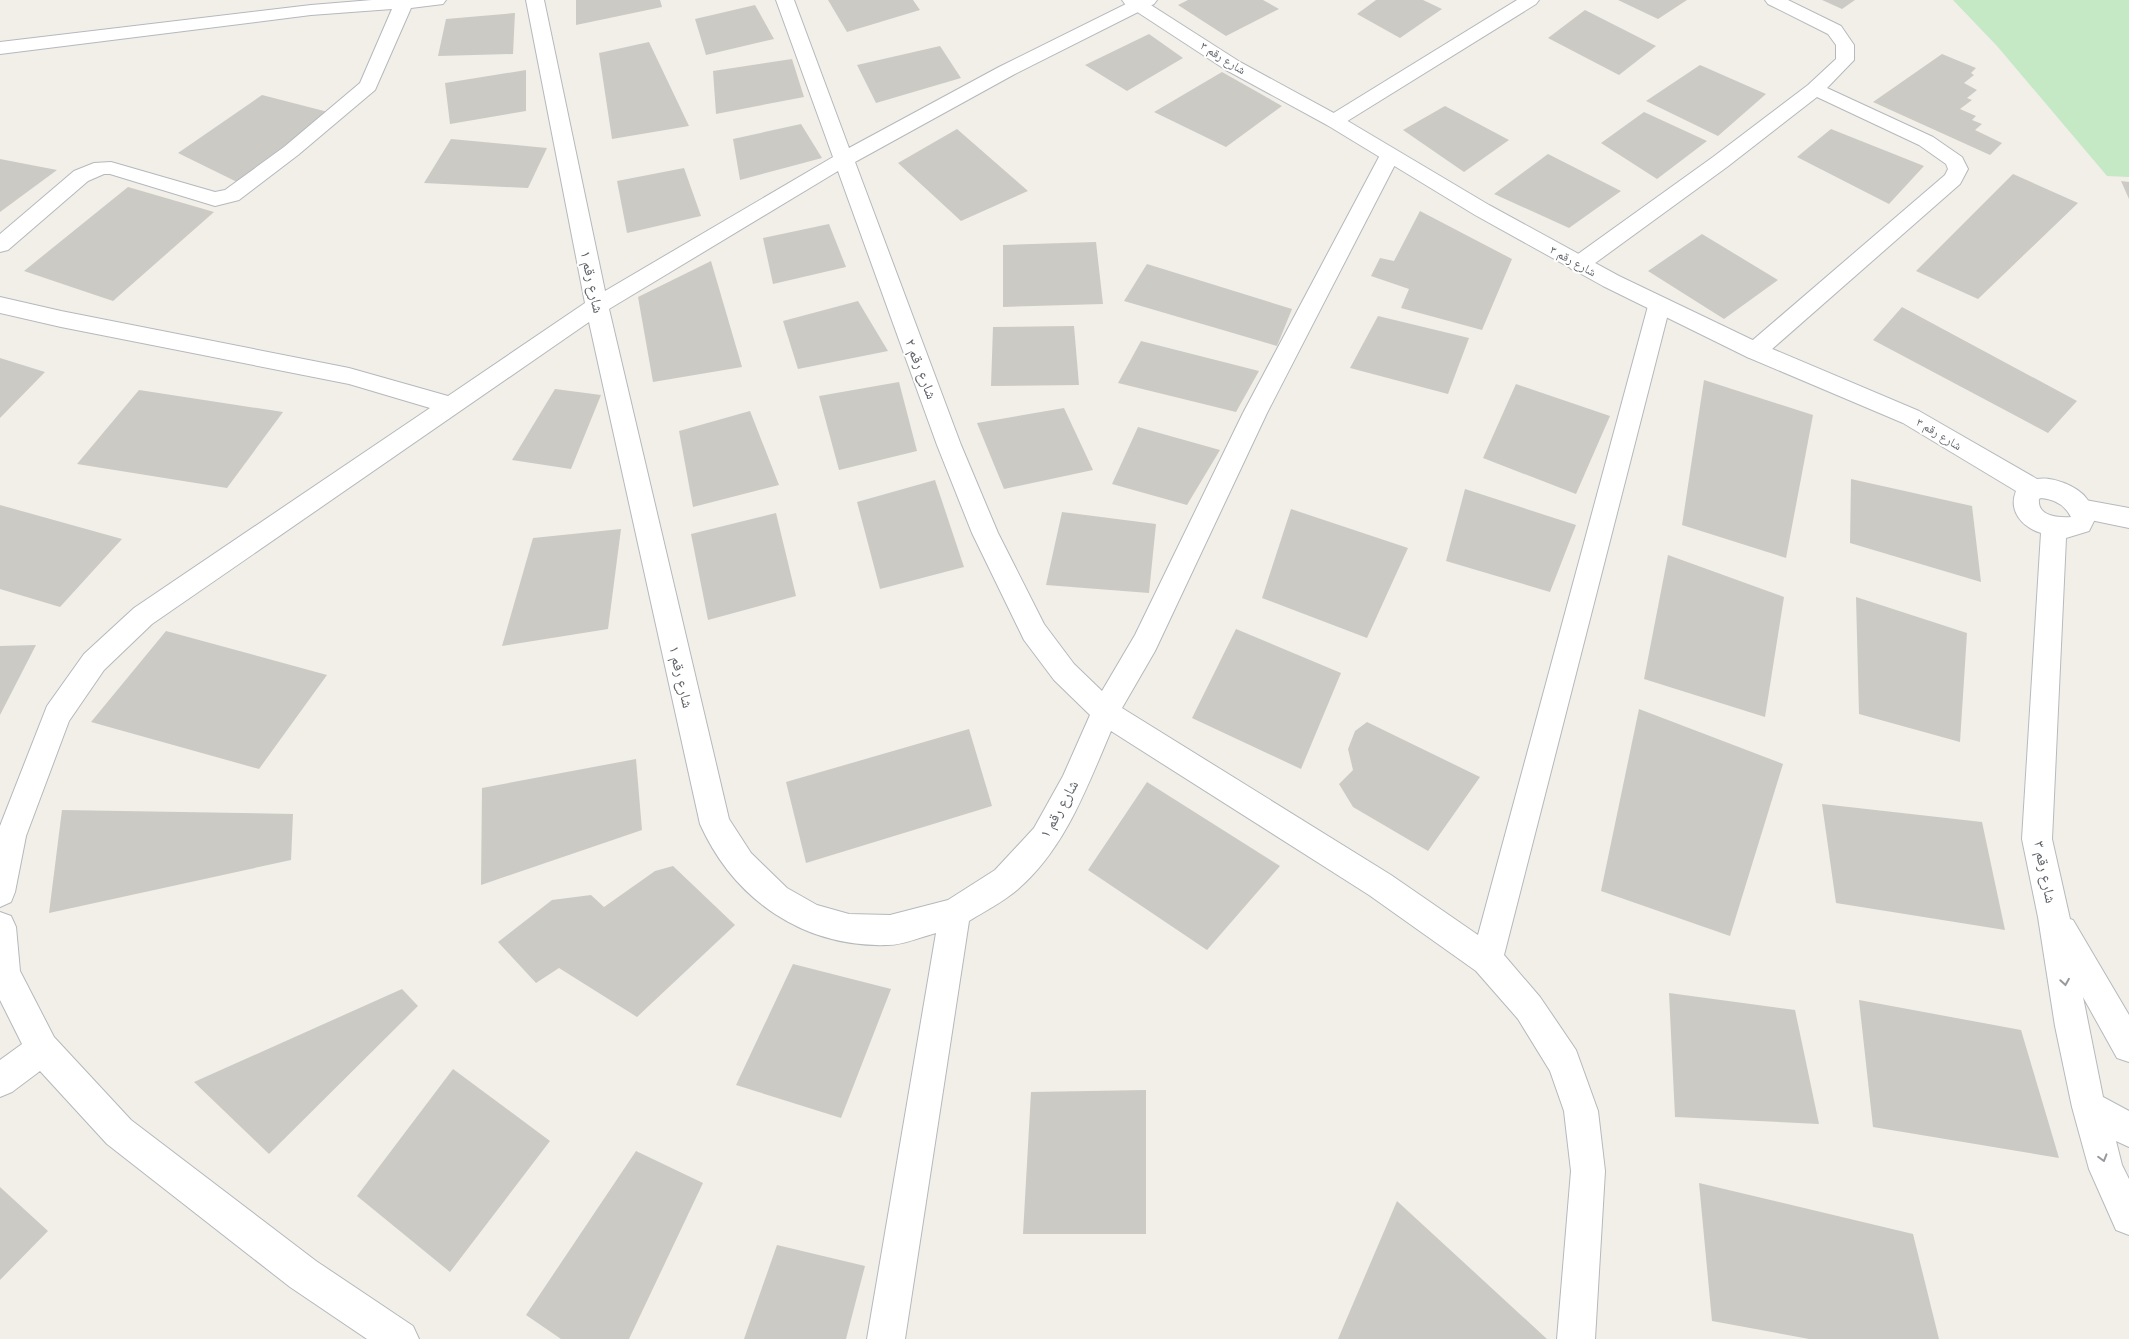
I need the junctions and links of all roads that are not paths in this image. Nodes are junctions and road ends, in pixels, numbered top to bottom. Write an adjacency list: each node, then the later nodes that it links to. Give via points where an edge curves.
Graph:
1 (437, 0): 7 (street)
2 (535, 0): 16 (street, شارع رقم ١)
3 (785, 0): 12 (street, شارع رقم ٢)
4 (1530, 0): 10 (street)
5 (1774, 0): 9 (street, via 1835,30 1845,45 1845,60)
6 (1139, 2): 10 (street, شارع رقم ٣, via 1233,66); 12 (street)
7 (404, 3): 8 (street, via 311,10); 13 (street, via 368,86 291,151 232,195 215,198 111,168 101,168 81,176)
8 (0, 48)
9 (1815, 89): 14 (street); 18 (street, via 1926,141 1955,161 1958,169 1953,179)
10 (1334, 121): 11 (street, شارع رقم ٣)
11 (1390, 155): 14 (street, شارع رقم ٣); 24 (street, شارع رقم ١, via 1255,413 1146,643)
12 (844, 159): 16 (street); 24 (street, شارع رقم ٢, via 918,363 985,532 1034,632 1064,672)
13 (0, 245)
14 (1579, 264): 17 (street, شارع رقم ٣)
15 (0, 305): 19 (street, via 61,320 349,376)
16 (597, 306): 19 (street); 26 (street, شارع رقم ١, via 715,824 740,863 776,898 810,918 849,929 890,930)
17 (1659, 306): 18 (street, شارع رقم ٣); 29 (street)
18 (1755, 351): 20 (street, شارع رقم ٣, via 1911,417)
19 (452, 406): 25 (street, via 143,616 94,662 57,715 11,836)
20 (2033, 489): 21 (street, شارع رقم ٣, via 2059,492); 23 (street, via 2024,498 2028,512)
21 (2080, 509): 22 (street); 23 (street, via 2082,521 2078,526 2063,530)
22 (2129, 518)
23 (2054, 528): 27 (street, شارع رقم ٣, via 2037,839)
24 (1105, 712): 26 (street, شارع رقم ١, via 1074,784 1045,838 1006,880); 29 (street, شارع رقم ٢, via 1380,885)
25 (0, 892)
26 (955, 913): 37 (street)
27 (2054, 917): 30 (street); 33 (street, one-way to 33)
28 (0, 927): 31 (street, via 4,974)
29 (1487, 960): 38 (street, شارع رقم ٢, via 1529,1008 1564,1062 1581,1111 1588,1171)
30 (2129, 1046)
31 (42, 1049): 32 (street); 36 (street, via 119,1132 303,1274)
32 (0, 1080)
33 (2089, 1107): 34 (street); 35 (street, one-way to 35, via 2106,1169)
34 (2129, 1130)
35 (2129, 1217)
36 (400, 1339)
37 (886, 1339)
38 (1576, 1339)

